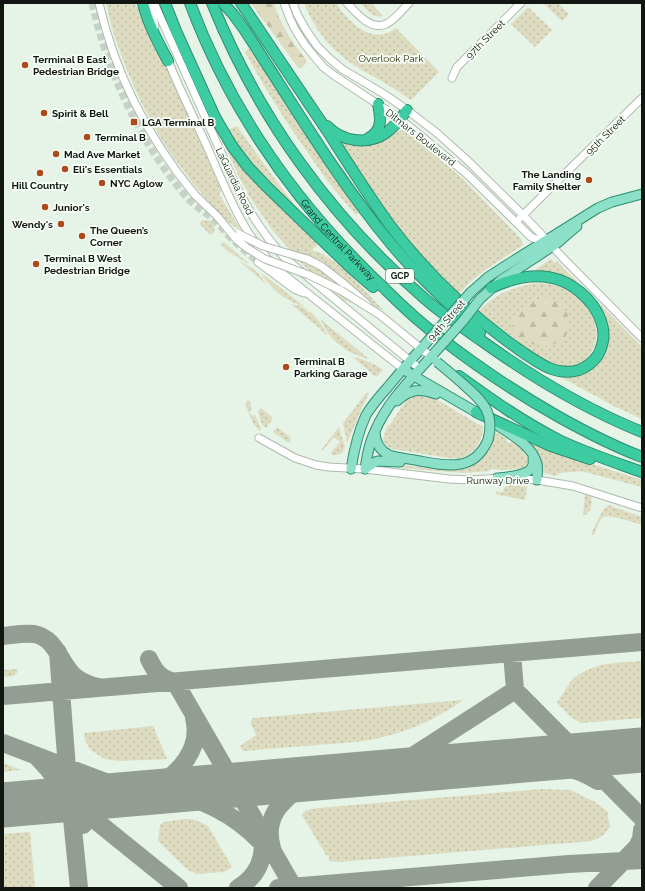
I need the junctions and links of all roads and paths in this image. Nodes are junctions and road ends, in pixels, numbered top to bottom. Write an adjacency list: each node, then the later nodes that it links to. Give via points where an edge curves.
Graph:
1 (99, 3): 31 (street, bridge, via 106,30 134,102 163,152 195,195 253,252 265,259 320,279)
2 (143, 3): 15 (highway, via 154,35)
3 (150, 3): 15 (street, LaGuardia Road, via 155,26)
4 (154, 3): 34 (street, LaGuardia Road, via 239,191 263,232 295,267)
5 (165, 3): 33 (highway, via 215,117 229,142 248,167 354,271)
6 (190, 3): 33 (highway, Grand Central Parkway / GCP, via 222,76 250,125 289,182 358,264 414,317)
7 (212, 3): 36 (highway, Grand Central Parkway / GCP, via 237,59 266,112 334,208 382,260 424,299)
8 (223, 3): 36 (highway, via 239,21 332,164 380,230 430,286)
9 (241, 3): 17 (highway)
10 (284, 3): 19 (street, Ditmars Boulevard, via 296,31 323,67)
11 (293, 3): 20 (street, Ditmars Boulevard, via 306,30 329,58)
12 (347, 3): 13 (street, via 369,23 379,26 393,19)
13 (409, 3)
14 (521, 3): 16 (street, 97th Street, via 457,67)
15 (168, 61): 30 (street, LaGuardia Road, via 232,201 253,240 276,267)
16 (452, 78)
17 (296, 84): 22 (highway, via 331,130); 29 (highway, via 396,232 428,271 471,312 543,366 554,370 578,370 589,364 598,354 603,339 600,320 592,304 573,286 557,279 538,276 512,280)
18 (642, 98): 24 (street, 95th Street)
19 (378, 104): 21 (street, Ditmars Boulevard); 22 (highway, via 378,128 370,137)
20 (407, 110): 21 (highway); 24 (street, Ditmars Boulevard, via 471,163)
21 (400, 119): 22 (highway, via 376,139); 25 (street, Ditmars Boulevard, via 468,175)
22 (358, 141)
23 (642, 194): 27 (main road, 94th Street, via 598,208)
24 (523, 215): 25 (street, 95th Street); 27 (street, Ditmars Boulevard)
25 (516, 223): 27 (street, Ditmars Boulevard, via 531,237)
26 (239, 234): 31 (street, bridge, via 256,243 318,264)
27 (547, 243): 29 (main road, 94th Street); 32 (street, Ditmars Boulevard); 34 (main road, 94th Street, bridge, via 488,277 471,292)
28 (258, 262): 30 (street, via 294,289)
29 (491, 288): 35 (main road, 94th Street, bridge)
30 (315, 298): 37 (street, LaGuardia Road)
31 (380, 315): 35 (street, bridge)
32 (642, 338)
33 (460, 354): 47 (highway, Grand Central Parkway / GCP, via 540,406 597,437)
34 (410, 361): 37 (main road, 94th Street); 38 (street, LaGuardia Road)
35 (433, 361): 38 (main road, 94th Street); 48 (main road, bridge, via 483,403 488,413 490,431 480,454 466,463); 51 (highway, bridge, via 559,440)
36 (512, 363): 44 (highway, Grand Central Parkway / GCP, via 578,402)
37 (403, 369): 39 (main road); 49 (main road, 94th Street, via 367,414 358,436)
38 (420, 369): 39 (main road, 94th Street)
39 (414, 376): 40 (main road); 42 (main road, 94th Street)
40 (452, 399): 41 (main road); 42 (main road, via 422,390 414,391 399,399)
41 (476, 412): 46 (main road); 51 (highway, via 551,446)
42 (383, 415): 43 (main road, 94th Street)
43 (374, 431): 48 (main road, via 379,447 386,454); 50 (main road, 94th Street)
44 (642, 432)
45 (259, 438): 49 (street, Runway Drive, via 305,462)
46 (530, 450): 52 (main road, via 533,463 529,471); 53 (main road, via 537,464)
47 (642, 457)
48 (432, 463): 50 (main road, via 378,461)
49 (351, 469): 50 (street, Runway Drive)
50 (365, 469): 52 (street, Runway Drive, via 460,480)
51 (642, 473)
52 (497, 478): 53 (street, Runway Drive)
53 (536, 480): 54 (street, Runway Drive, via 573,486)
54 (642, 508)

